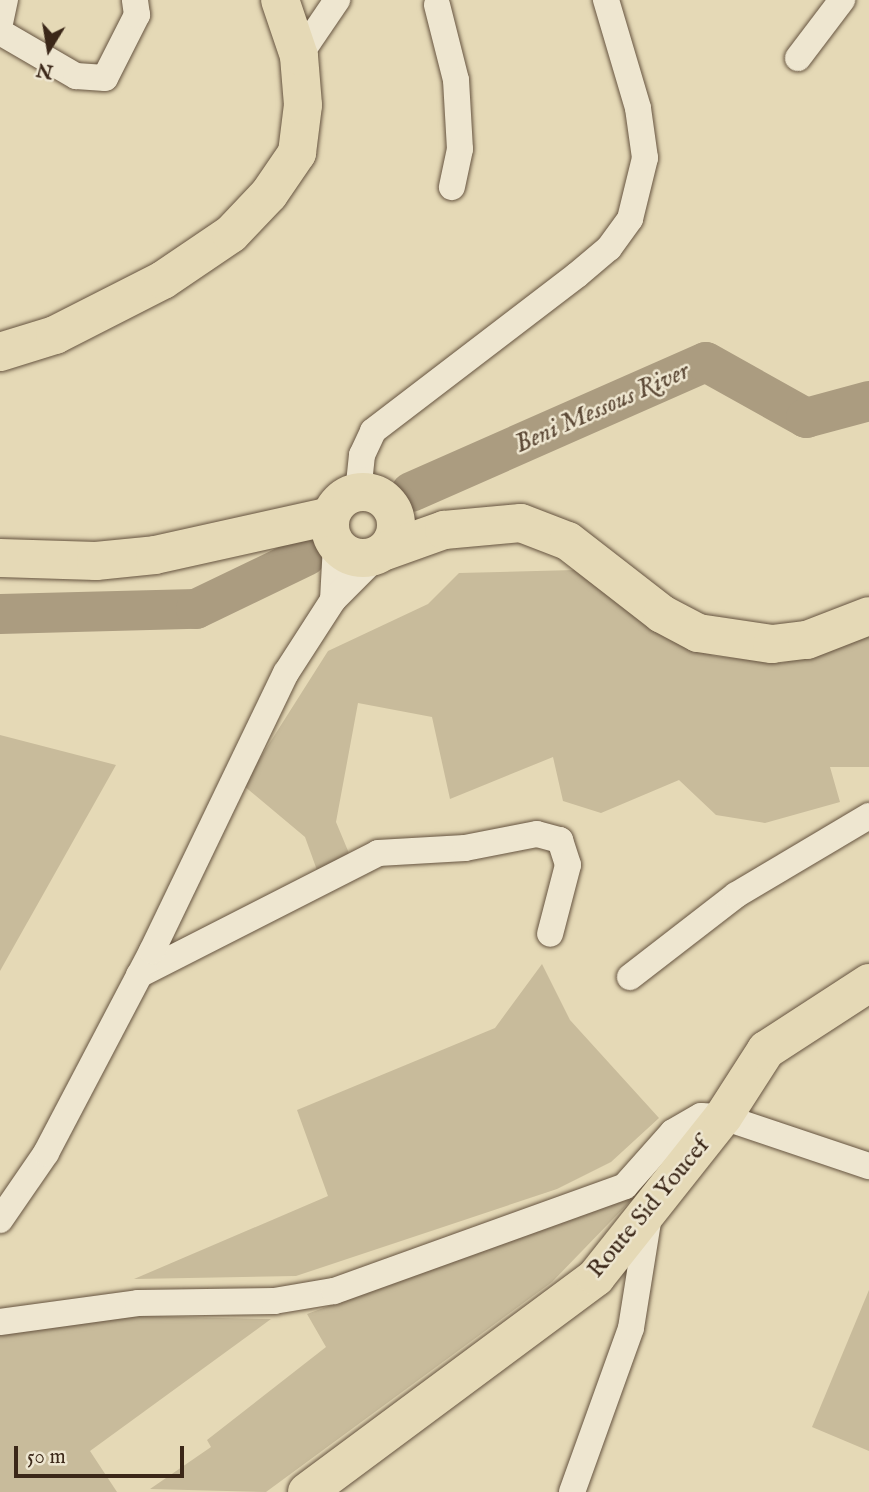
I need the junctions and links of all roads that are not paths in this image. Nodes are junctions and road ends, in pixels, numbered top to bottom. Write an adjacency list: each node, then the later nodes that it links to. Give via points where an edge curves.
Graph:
1 (5, 0): 8 (street)
2 (135, 0): 9 (street, via 136,15 105,78 76,76)
3 (280, 0): 10 (main road)
4 (337, 0): 10 (street)
5 (606, 0): 14 (street, via 638,108 645,158 630,219 609,248 577,275 373,432 362,455)
6 (842, 0): 11 (street)
7 (441, 2): 12 (street, via 456,80 460,149)
8 (0, 23)
9 (0, 32)
10 (299, 56): 13 (main road, via 303,105 297,153 231,234 151,286 55,335)
11 (798, 58)
12 (452, 187)
13 (0, 352)
14 (353, 514): 15 (main road); 16 (main road, via 347,555); 16 (main road, via 396,523); 17 (main road, via 155,555 96,561); 18 (street)
15 (487, 523): 16 (main road, via 444,530); 19 (main road, via 549,530 662,614 698,633 784,643)
16 (380, 554): 18 (street)
17 (0, 558)
18 (333, 600): 22 (street, via 232,776)
19 (869, 616)
20 (869, 816): 23 (street, via 736,895)
21 (550, 934): 22 (street, via 568,865 560,840 537,834 466,848 379,853)
22 (139, 975): 28 (street, via 46,1153)
23 (630, 977)
24 (869, 983): 25 (main road, Route Sid Youcef, via 766,1049)
25 (723, 1117): 26 (street); 27 (main road, Route Sid Youcef); 29 (street, via 701,1116 673,1132 625,1186 334,1291 274,1301 138,1303)
26 (869, 1166)
27 (649, 1215): 30 (main road, Route Sid Youcef, via 596,1277); 31 (street, via 631,1328)
28 (0, 1220)
29 (0, 1322)
30 (307, 1492)
31 (572, 1492)

